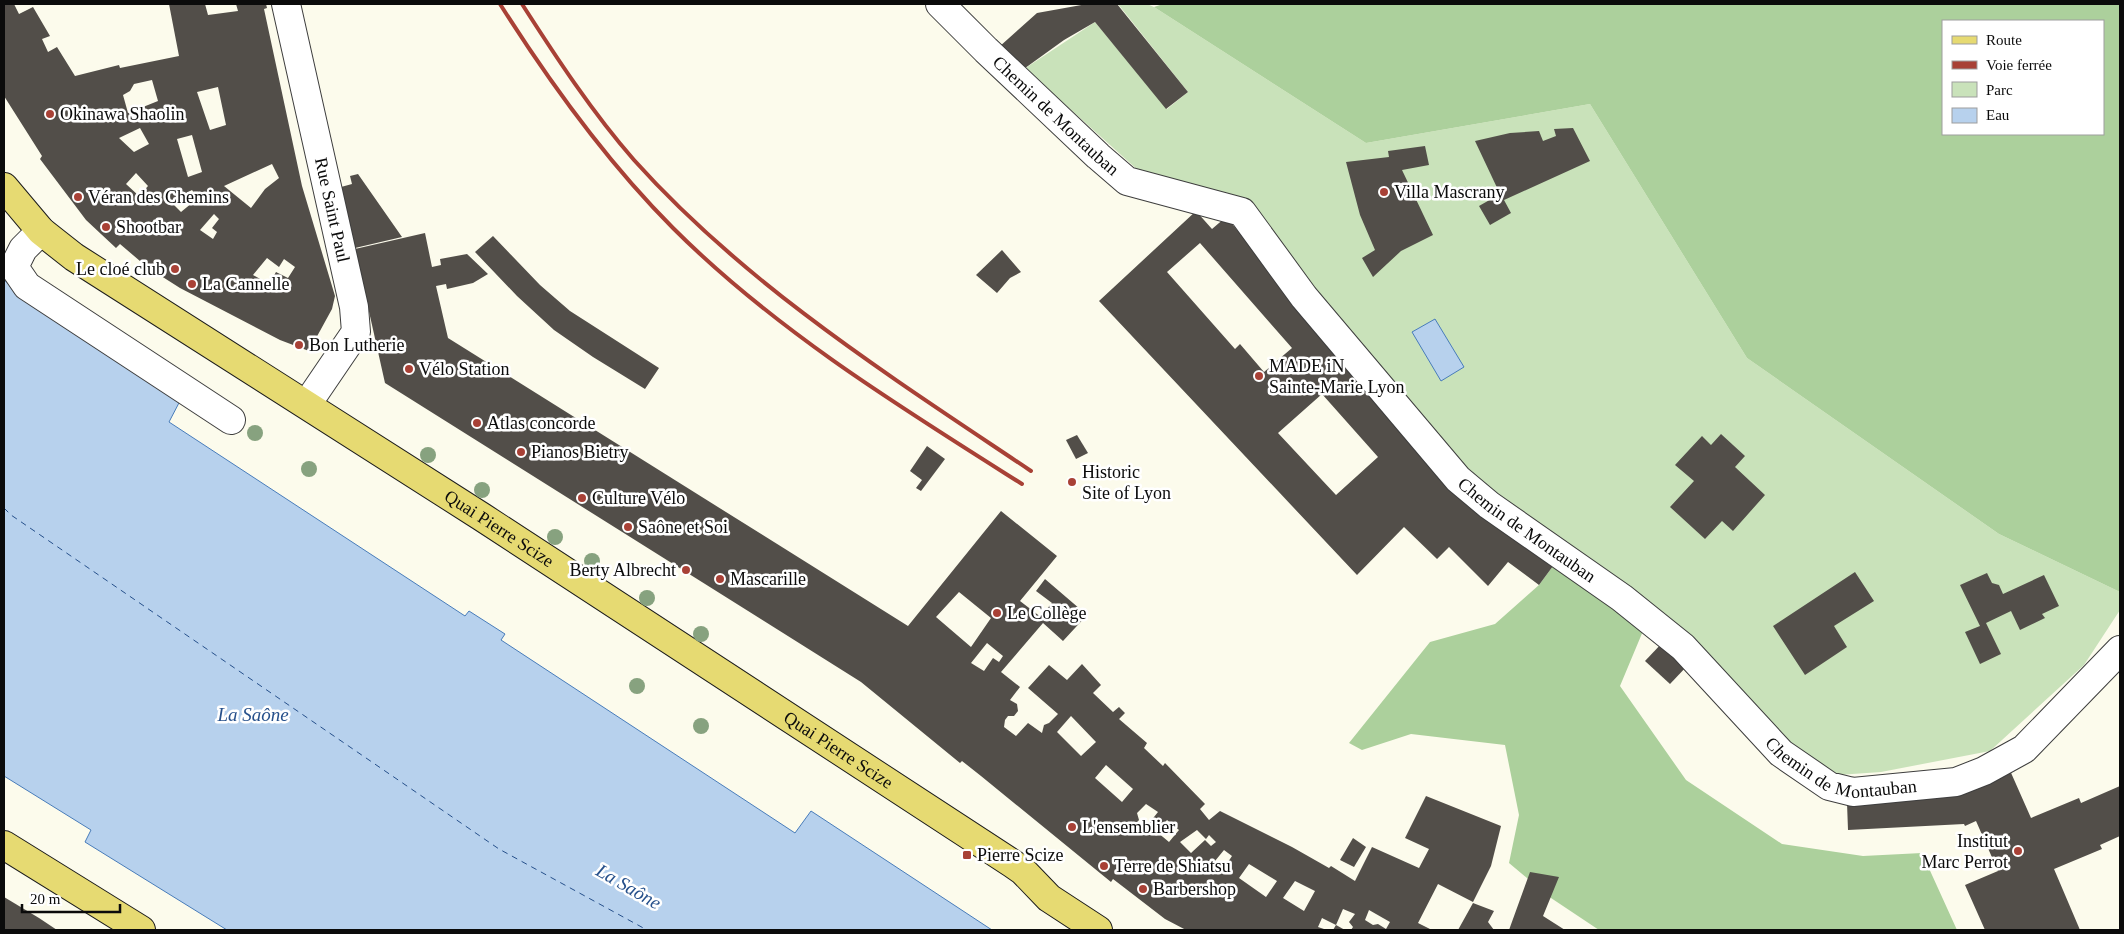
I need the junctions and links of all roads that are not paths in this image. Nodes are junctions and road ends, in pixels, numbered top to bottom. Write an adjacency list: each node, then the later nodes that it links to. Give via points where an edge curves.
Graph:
1 (286, 4): 5 (street, Rue Saint Paul, via 354,307 356,332)
2 (940, 4): 7 (street, Chemin de Montauban, via 1127,181 1242,212 1304,297 1458,479 1488,505 1622,598 1683,647 1781,753 1829,786 1853,792 1956,782 1984,771 2024,749)
3 (4, 187): 4 (main road, Quai Pierre Scize)
4 (41, 231): 5 (main road, Quai Pierre Scize, via 74,257); 6 (street, via 23,249 14,267 27,286)
5 (307, 404): 10 (main road, Quai Pierre Scize, via 1018,868 1048,898)
6 (231, 420)
7 (2120, 650)
8 (4, 846): 9 (main road)
9 (140, 930)
10 (1098, 930)

